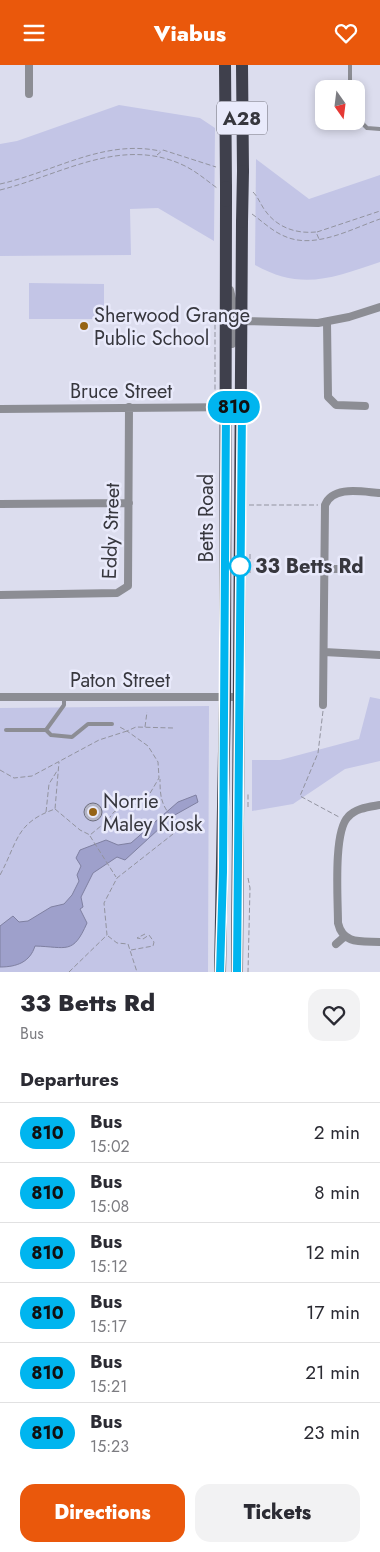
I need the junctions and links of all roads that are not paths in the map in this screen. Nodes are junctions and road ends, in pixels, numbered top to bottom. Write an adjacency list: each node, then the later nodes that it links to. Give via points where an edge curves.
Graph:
1 (29, 65): 6 (street)
2 (225, 65): 9 (highway, Betts Road / A28, bridge)
3 (242, 65): 11 (highway, Betts Road / A28, bridge)
4 (350, 65): 5 (lane)
5 (350, 80)
6 (29, 94)
7 (365, 126): 8 (lane)
8 (380, 129)
9 (226, 282): 11 (street, via 236,316); 13 (highway, Betts Road / A28)
10 (380, 307): 12 (street)
11 (243, 321): 12 (street); 13 (street, via 234,328 232,350); 17 (highway, Betts Road / A28)
12 (327, 322): 14 (street, via 329,403)
13 (226, 360): 16 (highway, Betts Road / A28)
14 (365, 406)
15 (129, 407): 16 (street, Bruce Street); 18 (street, Bruce Street); 22 (street, Eddy Street)
16 (226, 407): 17 (street, Bruce Street); 31 (highway, Betts Road / A28)
17 (242, 407): 32 (highway, Betts Road / A28)
18 (0, 409)
19 (325, 490): 21 (street)
20 (380, 493): 21 (street, via 343,491)
21 (330, 497): 24 (street, via 326,505)
22 (129, 503): 23 (street); 26 (street, Eddy Street, via 129,583 123,591 114,594)
23 (0, 504)
24 (324, 569): 25 (street); 27 (street)
25 (348, 569)
26 (0, 595)
27 (324, 652): 28 (street); 33 (street)
28 (380, 655)
29 (0, 697): 30 (street, Paton Street)
30 (64, 697): 31 (street, Paton Street); 36 (lane, via 64,705)
31 (225, 697): 32 (street, Paton Street); 41 (highway, Betts Road / A28)
32 (239, 697): 42 (highway, Betts Road / A28)
33 (323, 705)
34 (112, 724): 36 (lane, via 88,724 72,737 51,735)
35 (6, 730): 36 (lane)
36 (46, 730)
37 (380, 805): 38 (street, via 358,810 345,821 339,834 338,923)
38 (344, 937): 39 (street, via 350,941); 40 (street)
39 (380, 942)
40 (336, 944)
41 (220, 972)
42 (237, 972)

